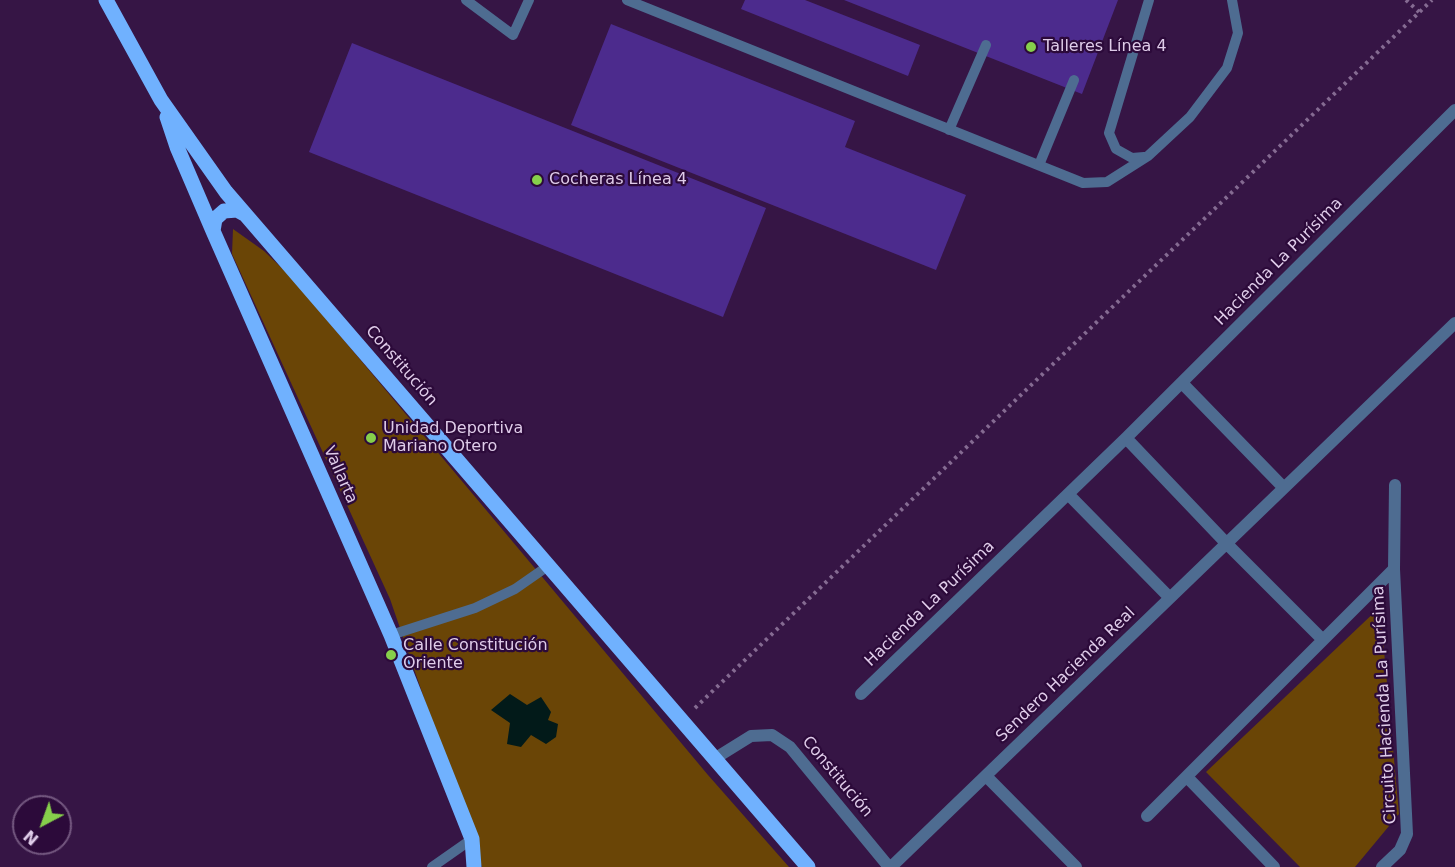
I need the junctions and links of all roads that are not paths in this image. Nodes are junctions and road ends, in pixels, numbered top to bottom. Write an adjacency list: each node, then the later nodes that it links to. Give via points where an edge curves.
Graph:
1 (106, 0): 9 (main road)
2 (466, 0): 3 (lane, via 513,35)
3 (529, 0)
4 (627, 0): 11 (lane)
5 (1149, 0): 12 (lane, via 1109,133 1116,149 1132,158)
6 (1232, 0): 12 (lane, via 1238,33 1227,68 1190,117)
7 (986, 45): 11 (lane)
8 (1074, 80): 13 (lane)
9 (161, 100): 14 (main road, Constitución); 15 (main road, Vallarta)
10 (1455, 110): 17 (street, Hacienda La Purísima)
11 (949, 130): 13 (lane)
12 (1148, 156): 13 (lane, via 1107,182 1083,183)
13 (1039, 165)
14 (248, 217): 15 (main road, via 237,210 224,211 215,219); 23 (main road, Constitución)
15 (213, 231): 26 (main road, Vallarta)
16 (1455, 323): 20 (street, Sendero Hacienda Real)
17 (1182, 382): 18 (street, Hacienda La Purísima); 20 (street)
18 (1126, 438): 21 (street, Hacienda La Purísima); 22 (street)
19 (1395, 485): 24 (street, Circuito Hacienda La Purísima)
20 (1284, 488): 22 (street, Sendero Hacienda Real)
21 (1068, 494): 25 (street); 28 (street, Hacienda La Purísima)
22 (1227, 544): 25 (street, Sendero Hacienda Real); 27 (street)
23 (548, 566): 26 (lane, via 475,608); 29 (main road, Constitución)
24 (1394, 569): 27 (street, Circuito Hacienda La Purísima); 40 (street, Circuito Hacienda La Purísima, via 1407,834 1400,850)
25 (1170, 598): 30 (street, Sendero Hacienda Real)
26 (391, 635): 33 (main road, Vallarta)
27 (1323, 640): 31 (street, Circuito Hacienda La Purísima)
28 (861, 694)
29 (714, 759): 36 (main road, Constitución); 37 (street, Constitución, via 751,736 772,735 790,747)
30 (986, 776): 37 (street, Sendero Hacienda Real); 38 (street)
31 (1187, 777): 32 (street, Circuito Hacienda La Purísima); 39 (street)
32 (1147, 816)
33 (472, 839): 34 (lane); 35 (main road, Vallarta)
34 (432, 867)
35 (474, 867)
36 (808, 867)
37 (890, 867)
38 (1076, 867)
39 (1274, 867)
40 (1382, 867)

